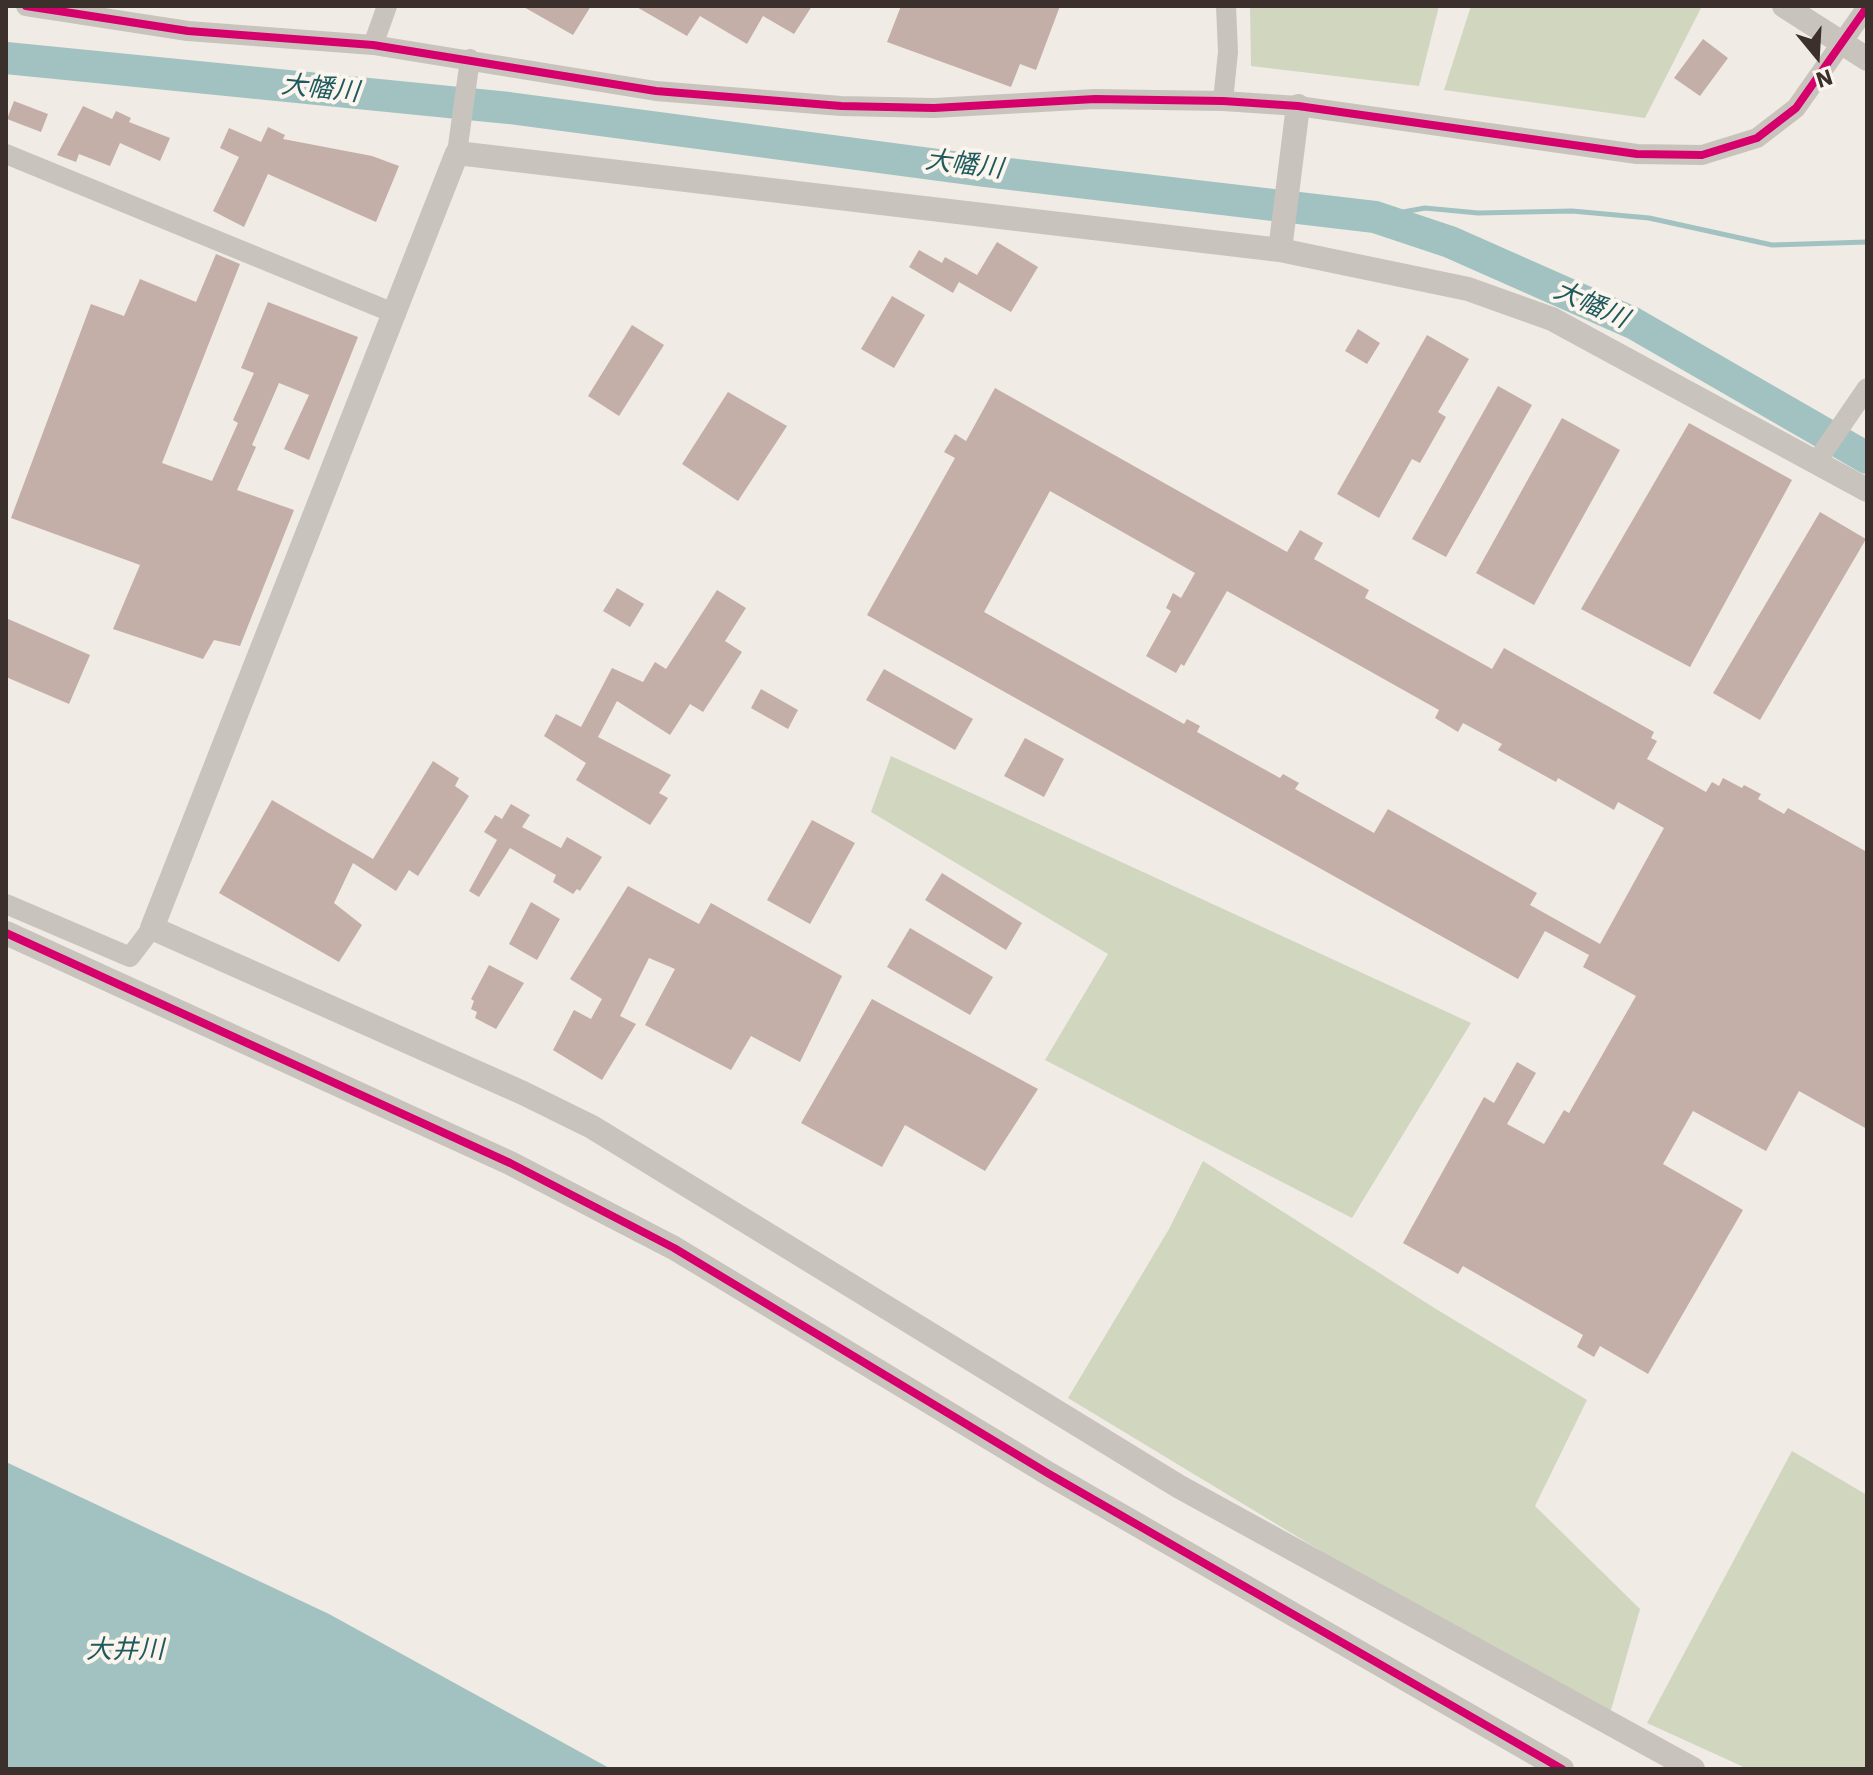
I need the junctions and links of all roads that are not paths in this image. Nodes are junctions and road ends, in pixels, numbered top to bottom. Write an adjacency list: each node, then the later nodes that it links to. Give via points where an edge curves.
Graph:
1 (26, 6): 7 (street, via 188,31)
2 (387, 6): 7 (street)
3 (1226, 6): 10 (street)
4 (1784, 6): 6 (street)
5 (1867, 7): 6 (street)
6 (1842, 43): 8 (street); 11 (street, via 1796,108 1757,138 1702,155 1637,154)
7 (373, 45): 9 (street)
8 (1867, 59)
9 (468, 68): 10 (street, via 841,106); 12 (street)
10 (1223, 101): 11 (street)
11 (1298, 106): 14 (street)
12 (457, 153): 14 (street); 15 (street)
13 (6, 154): 15 (street)
14 (1280, 250): 17 (street, via 1468,289 1552,319)
15 (396, 314): 20 (street)
16 (1867, 388): 17 (street)
17 (1817, 461): 18 (street)
18 (1867, 490)
19 (6, 904): 20 (street, via 130,957)
20 (152, 928): 23 (street, via 592,1127 1178,1486)
21 (6, 933): 22 (street, via 510,1163 674,1248 1062,1482)
22 (1562, 1769)
23 (1693, 1769)

